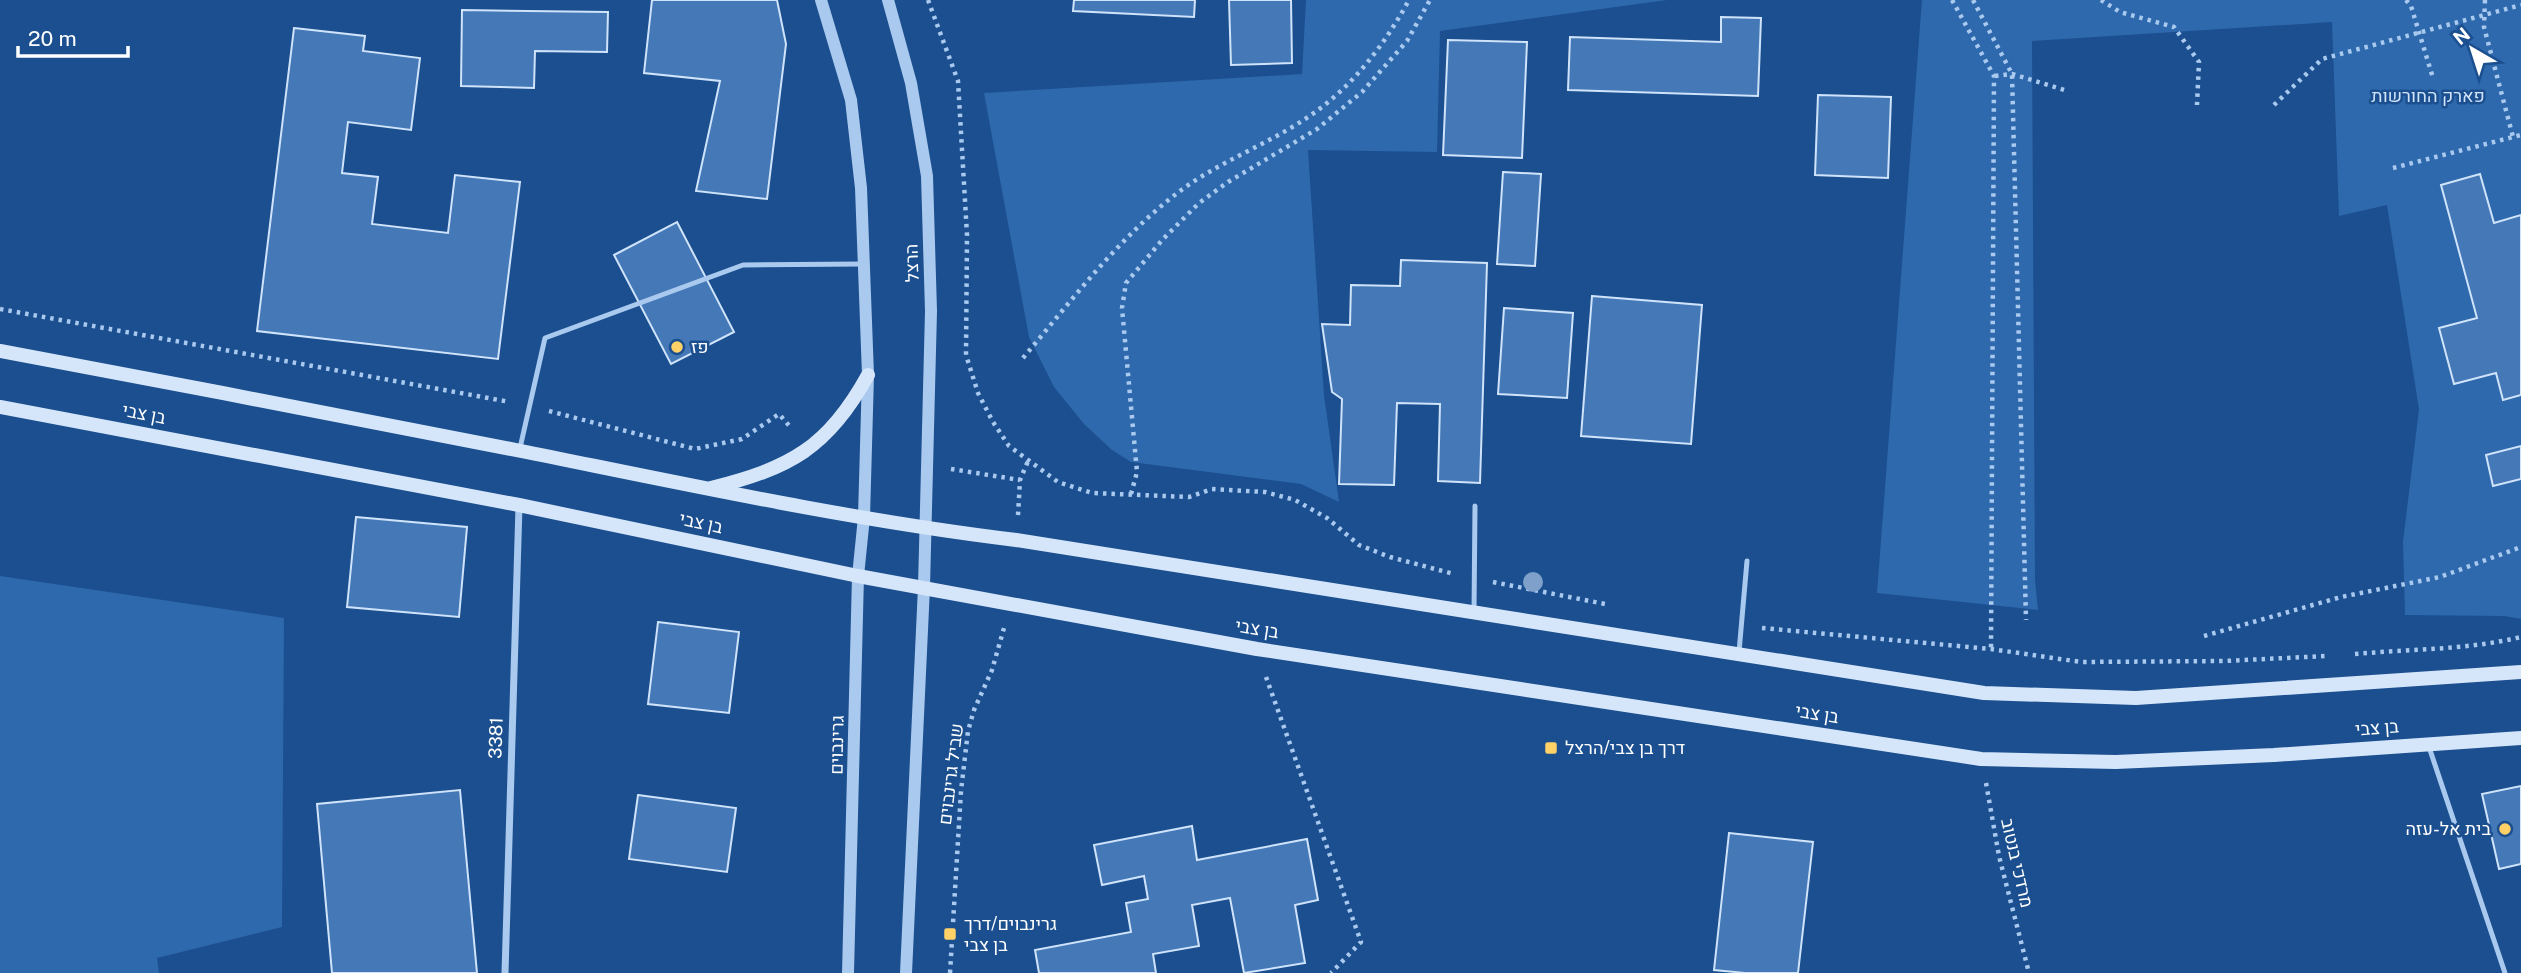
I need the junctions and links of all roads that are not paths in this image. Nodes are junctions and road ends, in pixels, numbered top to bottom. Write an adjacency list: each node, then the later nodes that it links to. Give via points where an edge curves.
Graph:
1 (821, 0): 3 (street, via 851,100 861,188)
2 (888, 0): 12 (street, הרצל, via 911,83 927,176 931,311)
3 (863, 264): 5 (street); 7 (lane, via 743,265 545,338)
4 (0, 351): 7 (main road, בן צבי)
5 (868, 375): 8 (main road, via 852,405 810,450 748,479); 11 (street)
6 (0, 407): 9 (main road, בן צבי)
7 (520, 451): 8 (main road, בן צבי)
8 (707, 489): 11 (main road, בן צבי)
9 (519, 505): 14 (main road, בן צבי); 21 (street, 3381)
10 (1475, 506): 16 (lane)
11 (864, 517): 12 (main road, בן צבי); 14 (street, גרינבוים)
12 (925, 529): 15 (street); 16 (main road, בן צבי)
13 (1747, 561): 17 (lane)
14 (858, 576): 15 (main road, בן צבי); 22 (street, גרינבוים)
15 (924, 587): 20 (main road, בן צבי, via 1256,649 1981,758 2116,762); 23 (street)
16 (1474, 612): 17 (main road, בן צבי)
17 (1739, 654): 18 (main road, בן צבי, via 1984,693 2136,698)
18 (2521, 672)
19 (2521, 738): 20 (main road, בן צבי)
20 (2428, 744): 24 (lane)
21 (505, 973)
22 (848, 973)
23 (906, 973)
24 (2505, 973)

